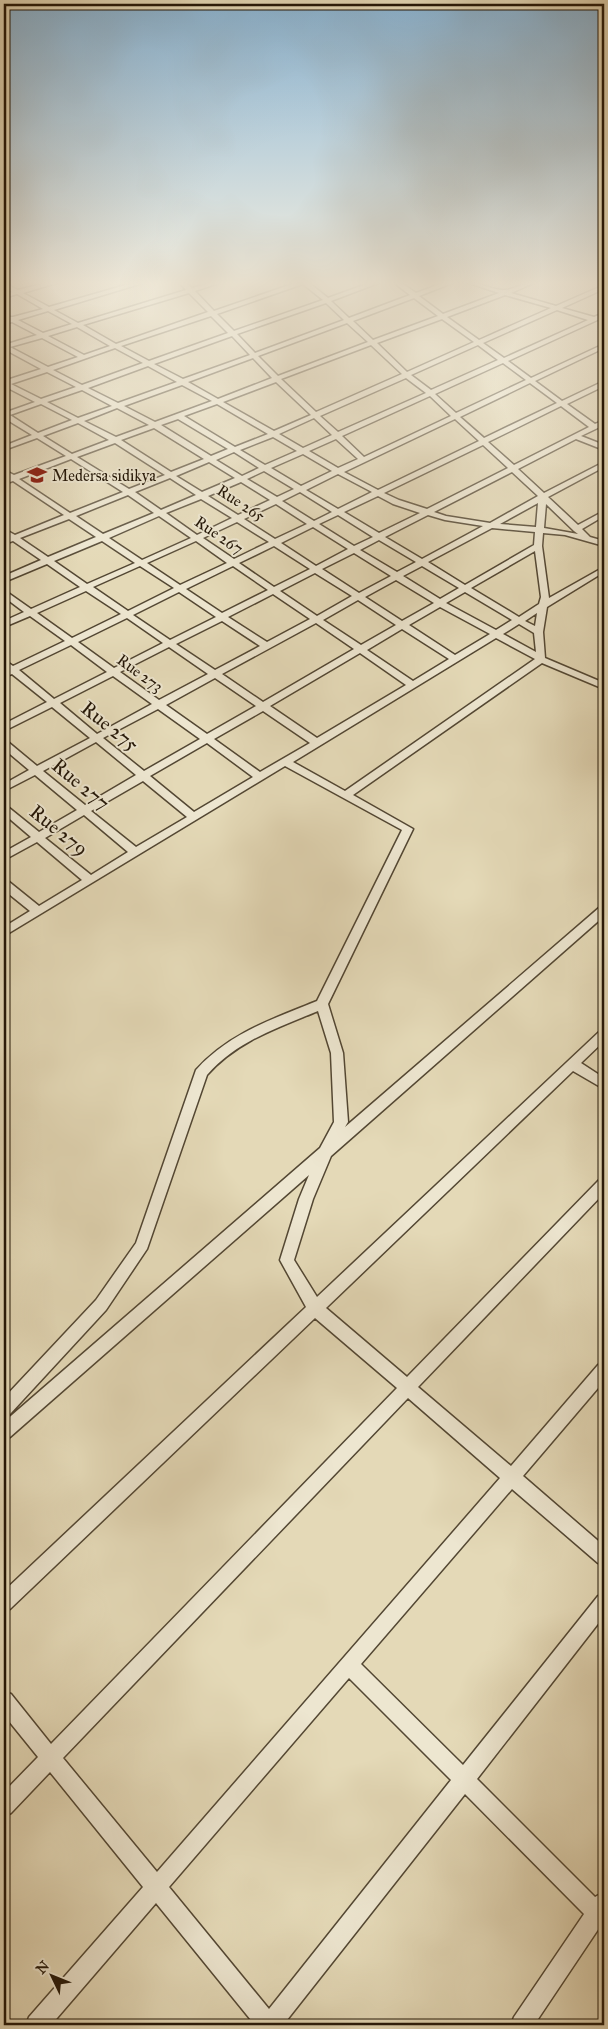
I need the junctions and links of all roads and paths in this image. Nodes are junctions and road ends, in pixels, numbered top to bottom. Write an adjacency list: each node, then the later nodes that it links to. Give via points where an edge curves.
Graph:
1 (24, 377): 15 (street)
2 (63, 377): 17 (street)
3 (112, 377): 17 (street)
4 (172, 377): 14 (street)
5 (196, 377): 14 (street)
6 (281, 377): 12 (street)
7 (399, 377): 24 (street)
8 (409, 377): 18 (street)
9 (467, 377): 18 (street)
10 (524, 377): 13 (street)
11 (539, 377): 13 (street)
12 (277, 378): 19 (street); 24 (street)
13 (530, 381): 21 (street); 26 (street)
14 (182, 382): 19 (street); 22 (street)
15 (4, 383): 20 (street, Rue 265)
16 (604, 383): 21 (street)
17 (83, 387): 20 (street); 22 (street)
18 (430, 393): 26 (street); 33 (street)
19 (217, 401): 25 (street); 31 (street)
20 (41, 402): 23 (street); 27 (street, Rue 265)
21 (561, 404): 30 (street); 36 (street)
22 (118, 405): 27 (street); 29 (street)
23 (4, 415): 32 (street, Rue 267)
24 (315, 415): 31 (street); 33 (street)
25 (178, 416): 29 (street); 39 (street)
26 (455, 417): 36 (street); 43 (street)
27 (78, 420): 32 (street); 35 (street, Rue 265)
28 (604, 422): 30 (street)
29 (155, 425): 35 (street); 42 (street)
30 (594, 428): 34 (street)
31 (273, 434): 39 (street); 40 (street)
32 (37, 435): 37 (street); 41 (street, Rue 267)
33 (337, 436): 40 (street); 43 (street)
34 (576, 436): 38 (street); 46 (street)
35 (116, 440): 41 (street); 49 (street, Rue 265)
36 (484, 442): 46 (street); 55 (street)
37 (4, 448)
38 (604, 448)
39 (233, 450): 42 (street); 45 (street)
40 (303, 451): 45 (street); 48 (street)
41 (72, 456): 50 (street); 54 (street, Rue 267)
42 (212, 458): 49 (street); 51 (street)
43 (363, 460): 48 (street)
44 (604, 464): 57 (street)
45 (264, 468): 51 (street); 53 (street)
46 (513, 468): 57 (street); 59 (street)
47 (4, 472): 50 (street)
48 (339, 472): 53 (street); 55 (street)
49 (170, 475): 54 (street); 56 (street, Rue 265)
50 (14, 478): 52 (street); 63 (street)
51 (242, 478): 56 (street); 58 (street)
52 (4, 482)
53 (299, 490): 58 (street); 61 (street)
54 (129, 492): 60 (street, Rue 267); 63 (street)
55 (379, 493): 59 (street); 61 (street)
56 (202, 496): 60 (street); 64 (street, Rue 265)
57 (543, 497): 66 (street); 67 (street); 68 (street)
58 (278, 500): 64 (street); 65 (street)
59 (426, 512): 66 (street); 71 (street)
60 (161, 513): 70 (street); 73 (street, Rue 267)
61 (338, 513): 65 (street); 71 (street)
62 (604, 513): 67 (street)
63 (70, 516): 70 (street); 72 (street)
64 (238, 519): 73 (street); 76 (street, Rue 265)
65 (315, 524): 76 (street); 79 (street)
66 (490, 525): 68 (street); 83 (street)
67 (577, 528): 74 (street)
68 (538, 530): 74 (street, via 566,532); 78 (street)
69 (4, 531): 72 (street)
70 (103, 537): 80 (street); 81 (street)
71 (378, 537): 79 (street); 83 (street)
72 (14, 538): 75 (street); 80 (street)
73 (197, 538): 81 (street); 82 (street, Rue 267)
74 (590, 540): 77 (street)
75 (4, 542)
76 (275, 543): 82 (street); 84 (street, Rue 265)
77 (604, 544)
78 (538, 546): 90 (street); 95 (street, via 545,597)
79 (354, 549): 84 (street); 86 (street)
80 (47, 561): 87 (street); 88 (street)
81 (142, 563): 88 (street); 89 (street)
82 (234, 563): 89 (street); 91 (street, Rue 267)
83 (421, 563): 86 (street); 90 (street)
84 (315, 569): 91 (street); 93 (street, Rue 265)
85 (604, 569): 95 (street)
86 (397, 576): 93 (street); 94 (street)
87 (4, 579)
88 (87, 588): 96 (street); 97 (street)
89 (180, 589): 97 (street); 98 (street)
90 (464, 589): 94 (street); 100 (street)
91 (273, 590): 98 (street); 99 (street, Rue 267)
92 (4, 593): 96 (street, Rue 273)
93 (358, 597): 99 (street); 102 (street, Rue 265)
94 (440, 603): 102 (street); 104 (street)
95 (543, 606): 100 (street); 103 (street)
96 (31, 612): 101 (street); 105 (street, Rue 273)
97 (126, 614): 105 (street); 106 (street)
98 (222, 616): 106 (street); 107 (street)
99 (316, 619): 107 (street); 108 (street, Rue 267)
100 (518, 621): 103 (street); 104 (street)
101 (4, 624)
102 (402, 625): 108 (street); 109 (street, Rue 265)
103 (538, 632): 110 (street)
104 (496, 634): 109 (street); 110 (street)
105 (70, 641): 111 (street); 112 (street, Rue 273)
106 (170, 643): 112 (street); 113 (street)
107 (266, 646): 113 (street)
108 (360, 649): 114 (street, Rue 267); 118 (street)
109 (455, 659): 114 (street)
110 (541, 659): 115 (street); 129 (street)
111 (7, 669): 116 (street, Rue 275)
112 (113, 672): 116 (street); 117 (street, Rue 273)
113 (215, 674): 117 (street); 118 (street)
114 (413, 684): 122 (street)
115 (604, 686)
116 (53, 703): 119 (street); 120 (street, Rue 275)
117 (158, 704): 120 (street); 121 (street, Rue 273)
118 (263, 706): 121 (street); 122 (street)
119 (4, 728)
120 (96, 737): 125 (street); 126 (street, Rue 275)
121 (206, 739): 126 (street); 127 (street, Rue 273)
122 (317, 743): 124 (street)
123 (4, 744): 125 (street, Rue 277)
124 (285, 762): 127 (street); 129 (street)
125 (36, 770): 128 (street); 131 (street, Rue 277)
126 (143, 775): 131 (street); 132 (street, Rue 275)
127 (260, 777): 132 (street)
128 (4, 788)
129 (346, 796): 142 (street, via 408,829)
130 (4, 809): 133 (street, Rue 279)
131 (84, 810): 133 (street); 134 (street, Rue 277)
132 (194, 817): 134 (street)
133 (38, 837): 135 (street); 136 (street, Rue 279)
134 (135, 852): 136 (street)
135 (4, 856)
136 (90, 880): 139 (street)
137 (4, 884): 139 (street)
138 (604, 910): 140 (street)
139 (38, 911): 141 (street)
140 (598, 924): 146 (street)
141 (4, 932)
142 (322, 1004): 146 (street, via 338,1053 340,1122); 151 (street, via 243,1038 212,1059 201,1073 142,1245 101,1305)
143 (604, 1034): 144 (street)
144 (572, 1064): 145 (street); 148 (street)
145 (604, 1084)
146 (325, 1153): 148 (street, via 306,1199 287,1260); 152 (street)
147 (604, 1184): 150 (street)
148 (315, 1308): 150 (street); 156 (street)
149 (604, 1370): 153 (street)
150 (408, 1388): 153 (street); 159 (street)
151 (4, 1409)
152 (4, 1432)
153 (512, 1477): 154 (street); 157 (street)
154 (604, 1557)
155 (604, 1602): 160 (street)
156 (4, 1603)
157 (349, 1665): 160 (street); 162 (street)
158 (4, 1701): 159 (street)
159 (50, 1758): 161 (street); 162 (street)
160 (464, 1780): 163 (street); 165 (street)
161 (4, 1806)
162 (156, 1887): 164 (street); 165 (street)
163 (602, 1912): 166 (street)
164 (37, 2025)
165 (270, 2025)
166 (522, 2025)

